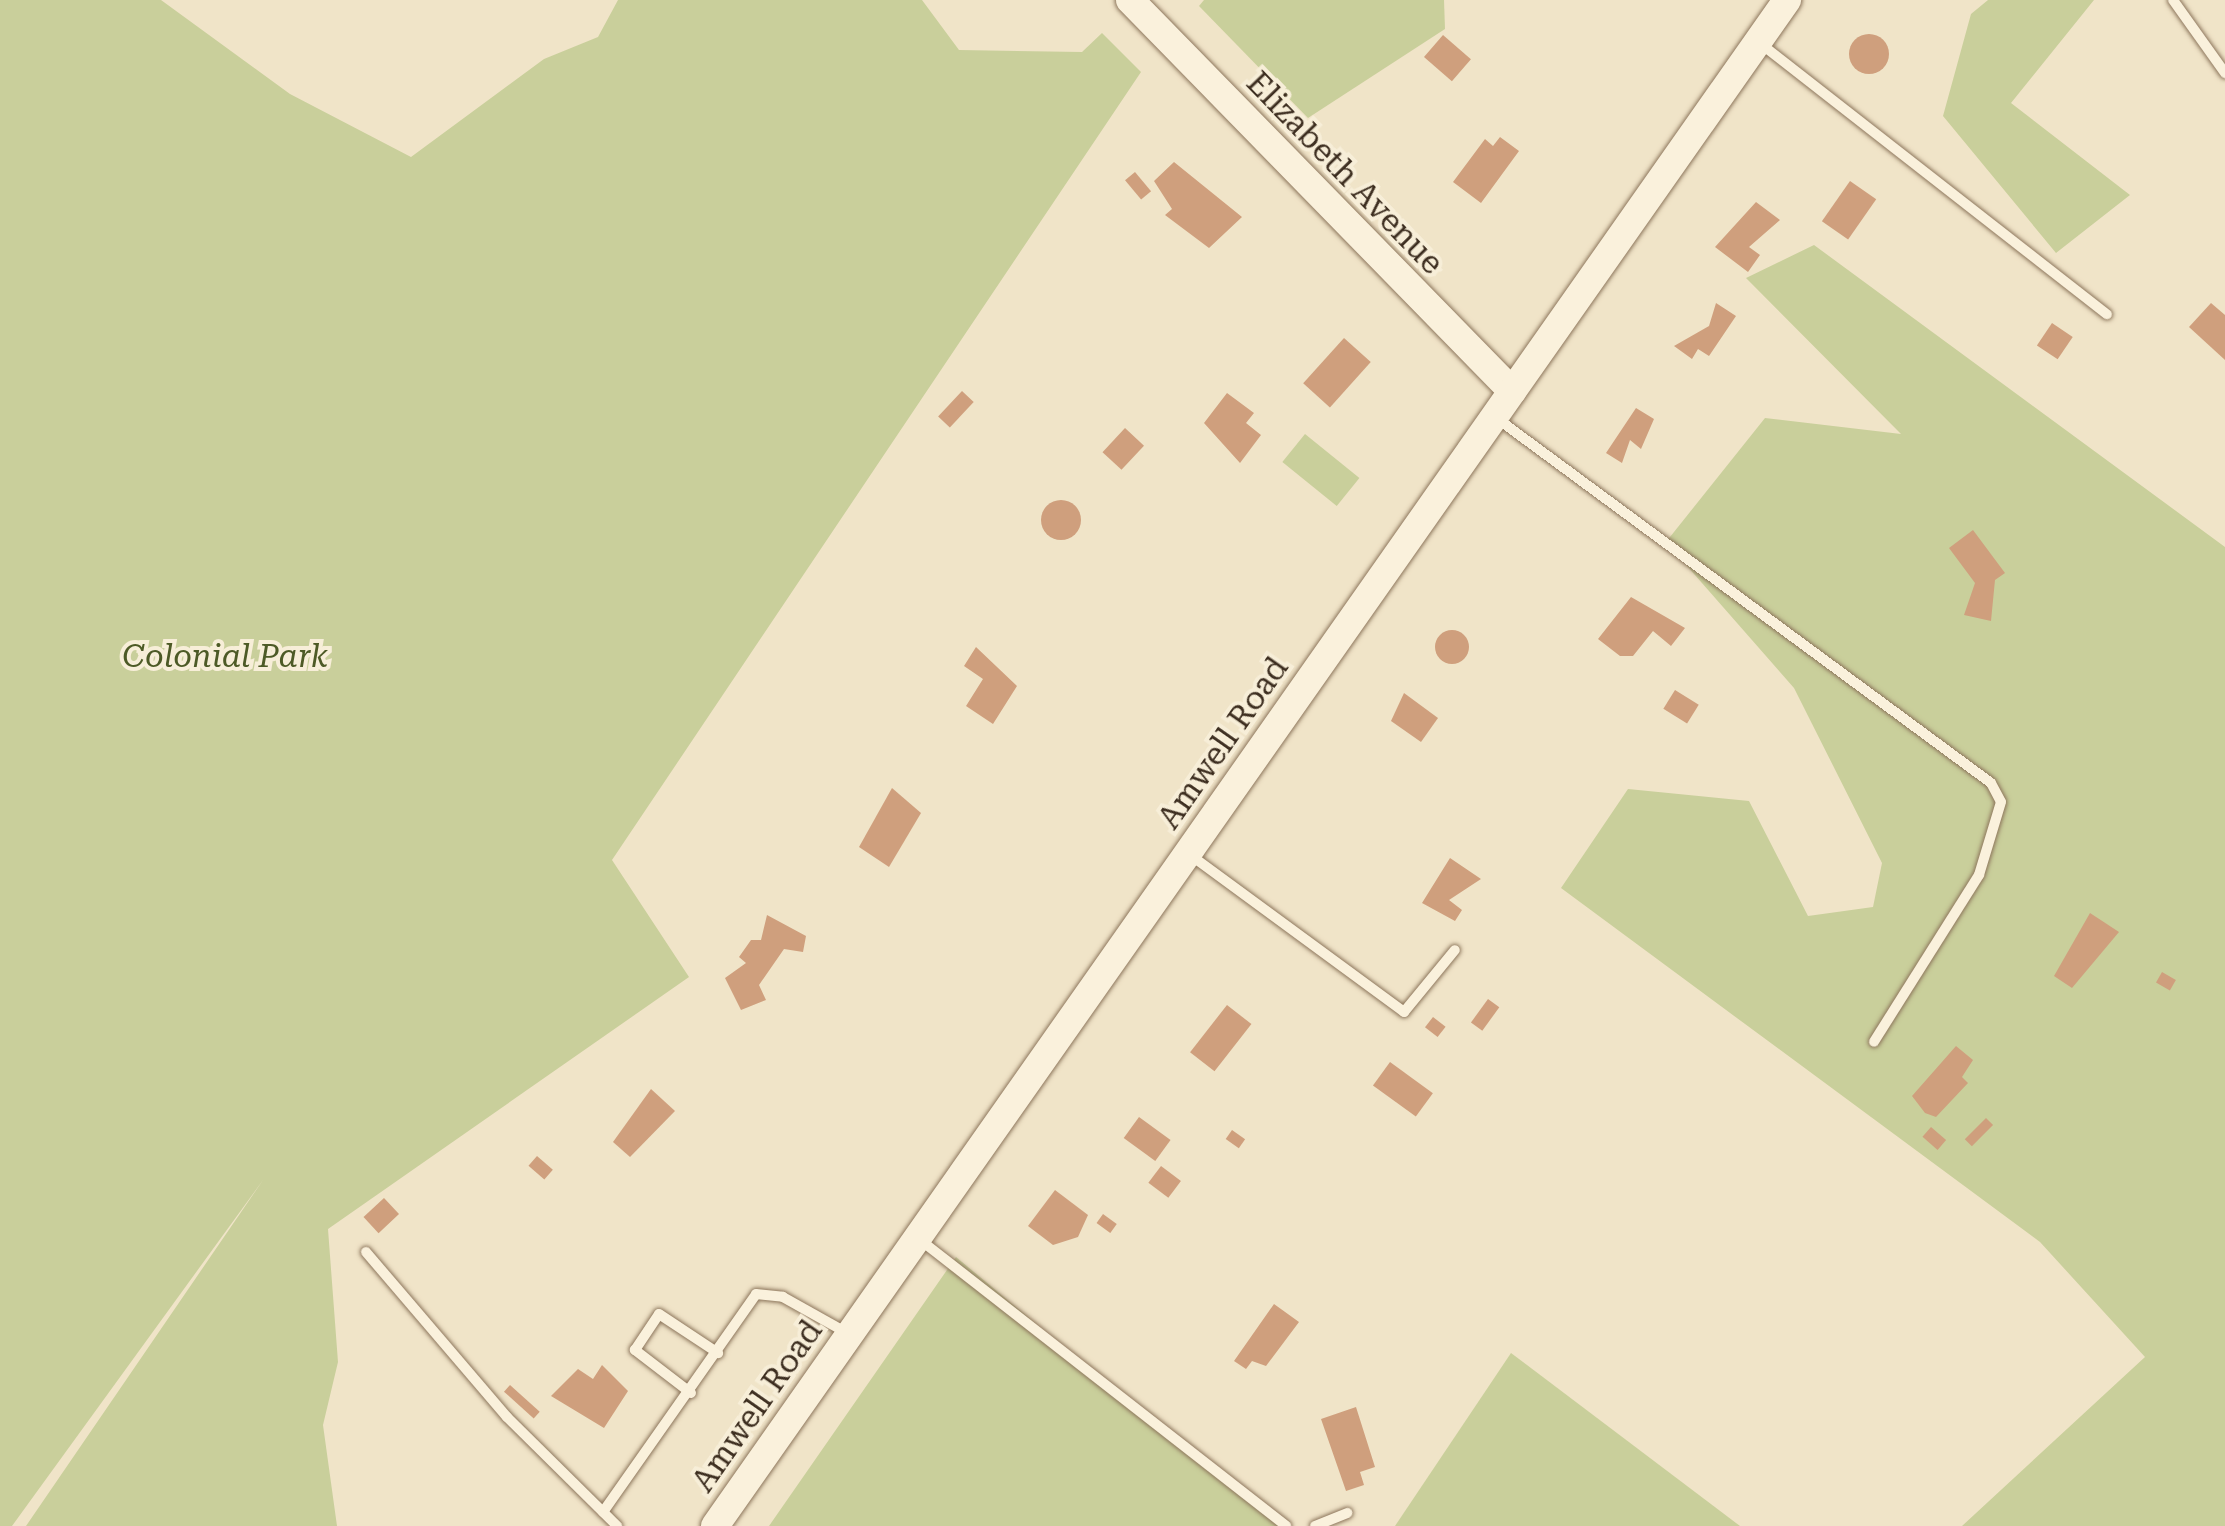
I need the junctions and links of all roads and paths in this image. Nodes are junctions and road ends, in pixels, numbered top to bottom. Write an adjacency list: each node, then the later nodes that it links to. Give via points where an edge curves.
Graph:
1 (1130, 0): 7 (main road, Elizabeth Avenue)
2 (1788, 0): 4 (main road, Amwell Road)
3 (2173, 0): 5 (lane)
4 (1758, 41): 6 (lane); 7 (main road, Amwell Road)
5 (2225, 74)
6 (2108, 314)
7 (1512, 391): 8 (main road, Amwell Road)
8 (1494, 416): 9 (main road, Amwell Road); 11 (lane, via 1991,783 2001,802 1979,875)
9 (1188, 854): 10 (lane, via 1404,1012); 12 (main road, Amwell Road)
10 (1455, 950)
11 (1874, 1042)
12 (918, 1238): 14 (main road, Amwell Road); 21 (lane)
13 (366, 1252): 17 (lane)
14 (850, 1334): 15 (lane, via 783,1297 756,1294); 20 (main road, Amwell Road)
15 (718, 1353): 16 (lane); 16 (lane, via 659,1314 635,1350)
16 (692, 1393): 17 (lane)
17 (602, 1512): 19 (lane)
18 (1347, 1513): 22 (lane)
19 (617, 1526)
20 (716, 1526)
21 (1286, 1526)
22 (1315, 1526)

